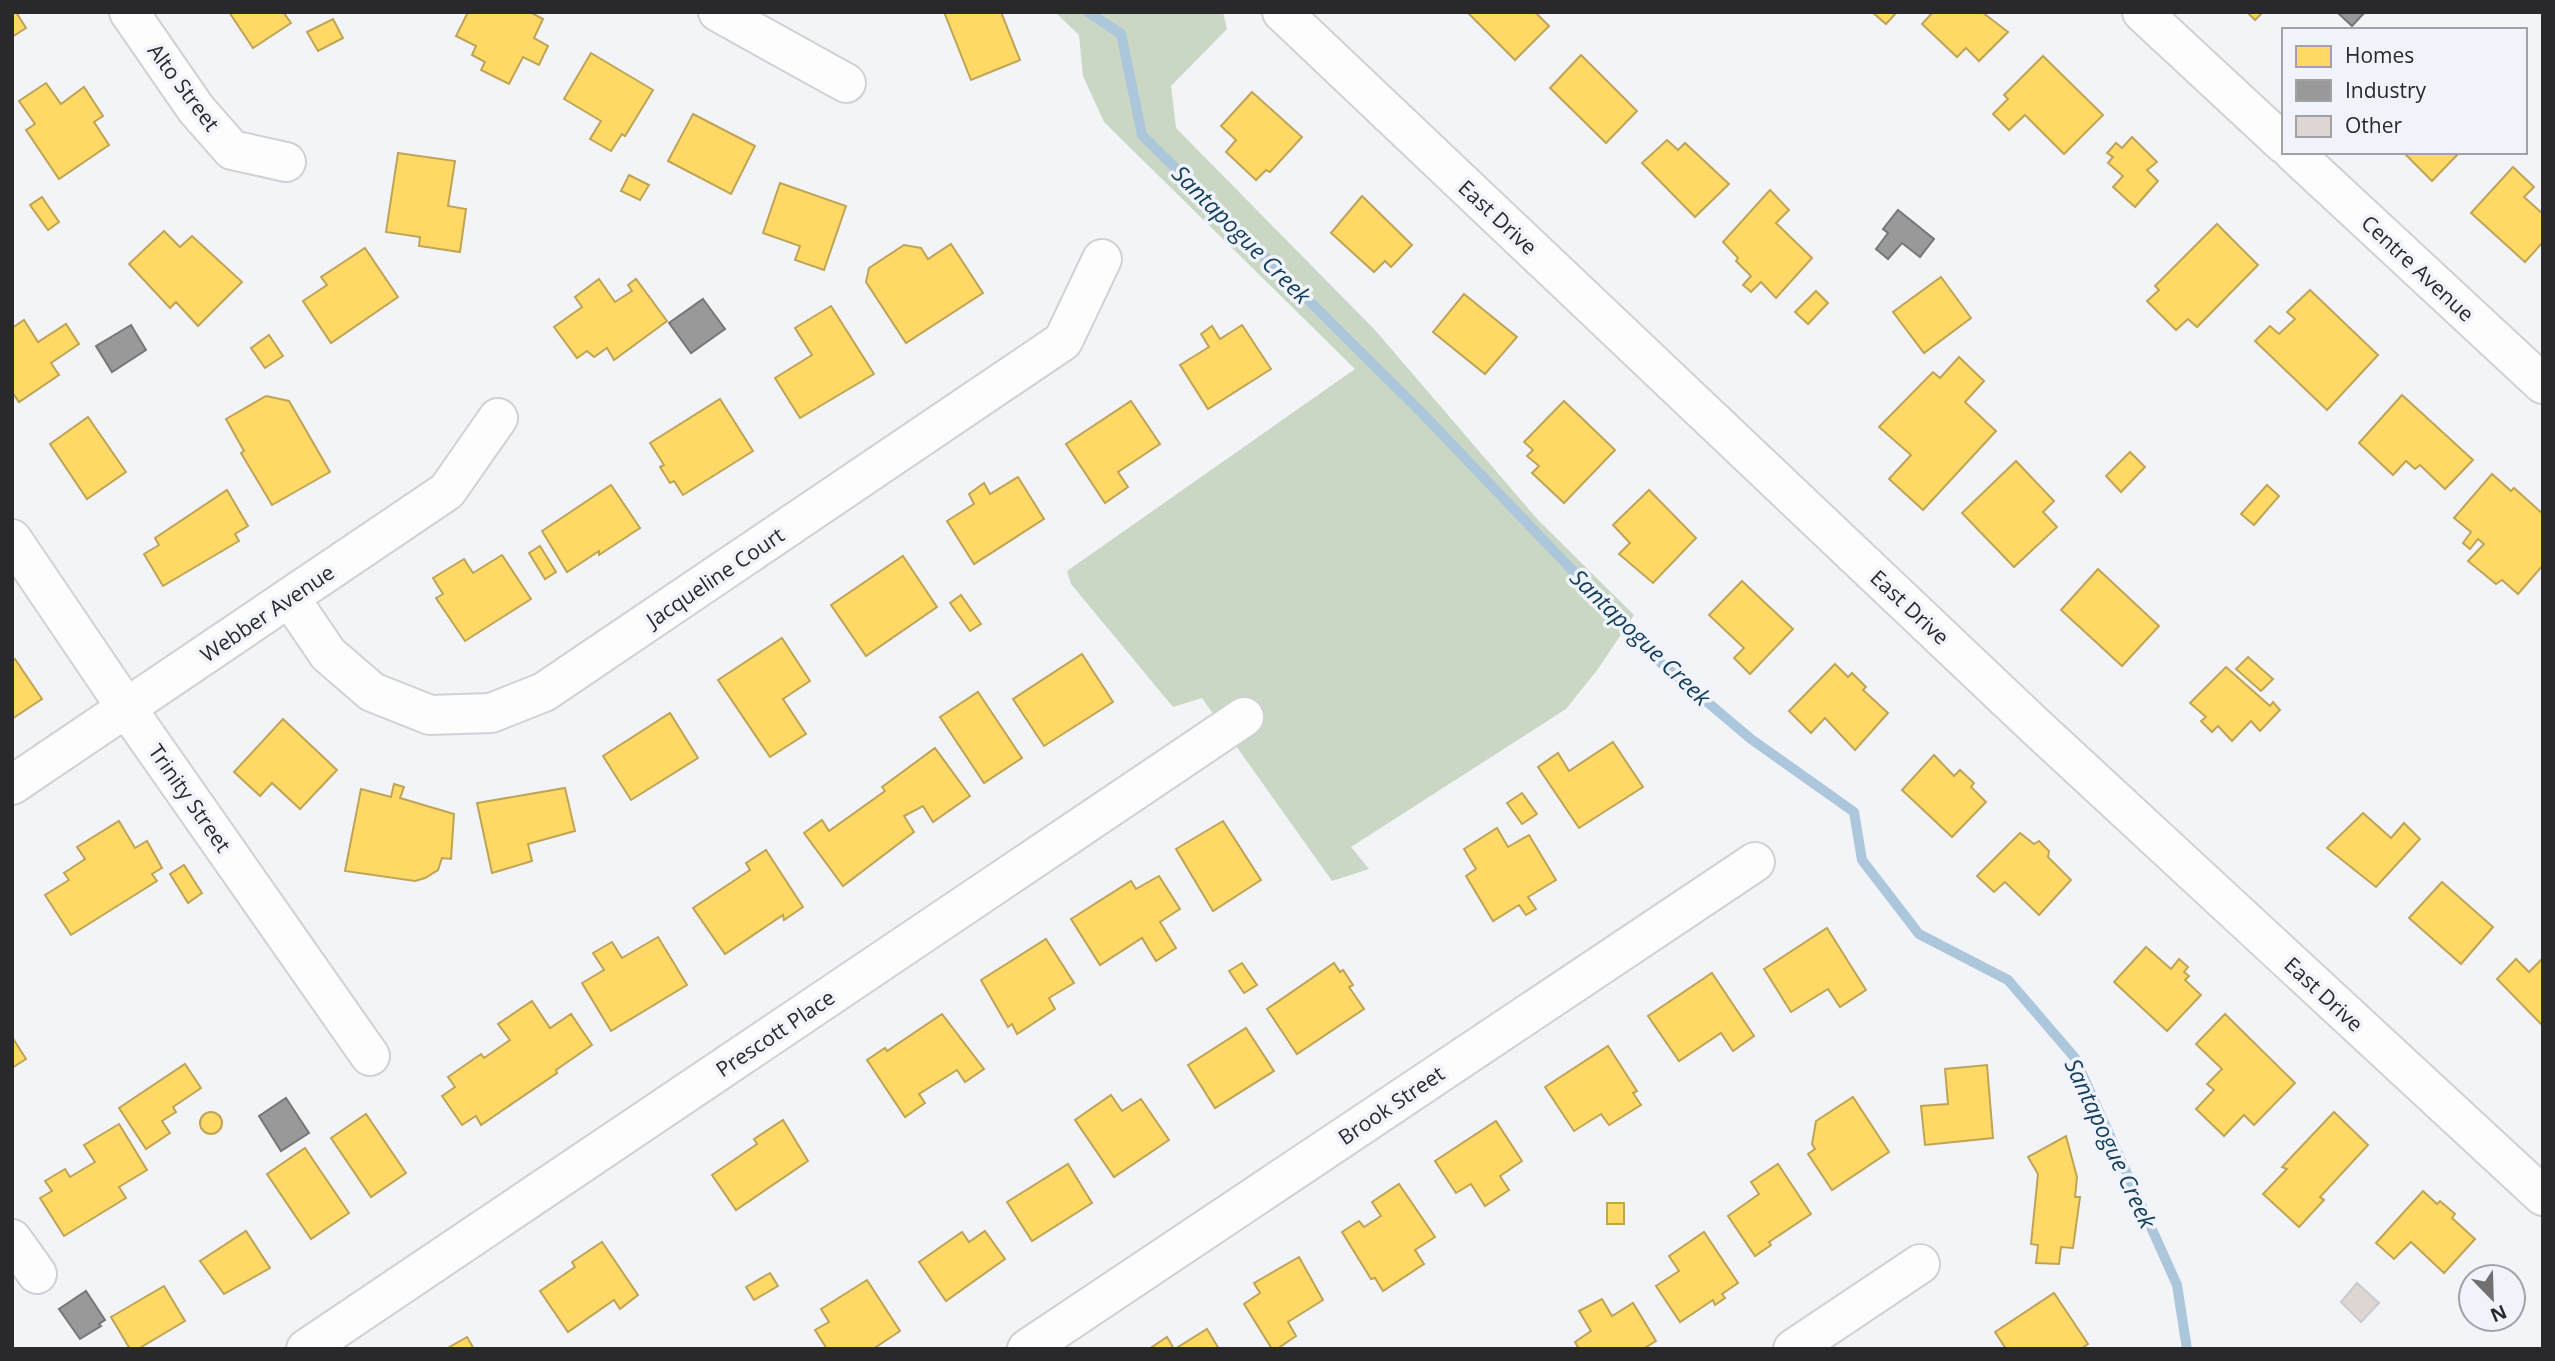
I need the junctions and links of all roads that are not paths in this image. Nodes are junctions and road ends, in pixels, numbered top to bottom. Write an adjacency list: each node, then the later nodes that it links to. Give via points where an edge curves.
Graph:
1 (129, 12): 8 (street, Alto Street, via 196,109 232,150)
2 (719, 12): 5 (street)
3 (1282, 12): 19 (street, East Drive, via 2033,724)
4 (2142, 12): 6 (street)
5 (846, 83)
6 (2282, 142)
7 (2295, 154): 10 (street, Centre Avenue)
8 (286, 162)
9 (1102, 259): 13 (street, Jacqueline Court, via 1063,341 544,692 491,713 430,715 372,692 328,654)
10 (2543, 384)
11 (498, 418): 13 (street, Webber Avenue, via 447,491)
12 (12, 539): 14 (street, Trinity Street)
13 (290, 598): 14 (street, Webber Avenue)
14 (125, 706): 16 (street, Webber Avenue); 18 (street, Trinity Street)
15 (1244, 717): 23 (street, Prescott Place)
16 (12, 785)
17 (1755, 862): 24 (street, Brook Street)
18 (370, 1056)
19 (2543, 1196)
20 (12, 1239): 22 (street)
21 (1920, 1265): 25 (street)
22 (37, 1274)
23 (306, 1349)
24 (1027, 1349)
25 (1793, 1349)

